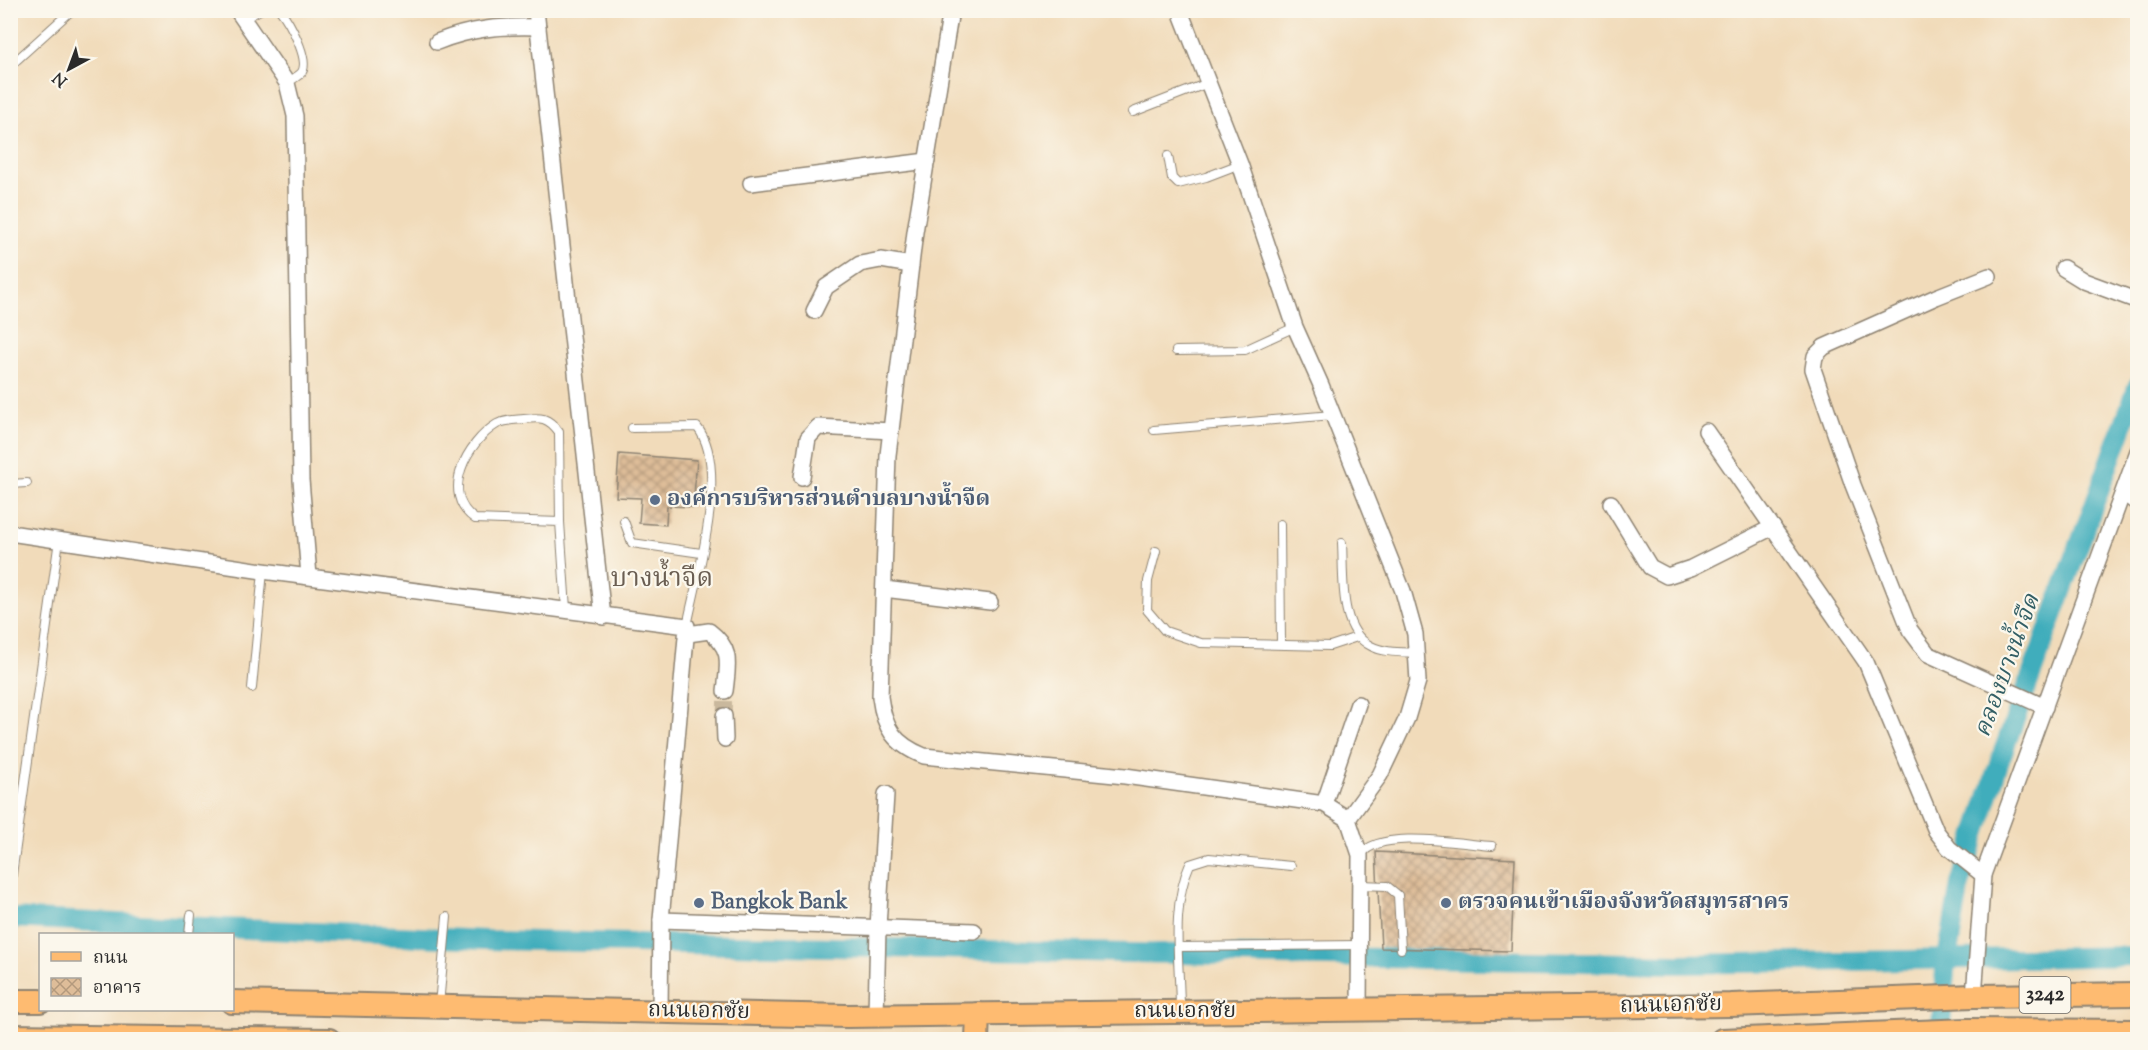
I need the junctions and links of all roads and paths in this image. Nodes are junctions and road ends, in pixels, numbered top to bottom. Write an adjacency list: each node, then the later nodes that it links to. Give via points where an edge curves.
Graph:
1 (72, 10): 10 (lane)
2 (260, 10): 6 (lane)
3 (280, 10): 11 (lane, via 303,55 304,66 301,73)
4 (536, 10): 8 (street)
5 (951, 10): 15 (street)
6 (241, 15): 11 (street)
7 (1182, 16): 12 (street)
8 (538, 27): 9 (street, via 497,26); 51 (street)
9 (436, 42)
10 (10, 66)
11 (286, 83): 47 (street, via 295,116 301,480)
12 (1208, 83): 13 (lane); 16 (street)
13 (1133, 112)
14 (1168, 156): 16 (lane, via 1172,178 1178,184)
15 (927, 161): 17 (street); 18 (street)
16 (1240, 164): 23 (street)
17 (751, 183)
18 (911, 265): 22 (street, via 881,260 860,264 826,287); 28 (street)
19 (2062, 268): 21 (street, via 2084,281)
20 (1989, 276): 59 (street, via 1824,347 1815,356 1814,369 1853,486 1919,644 1928,654)
21 (2138, 301)
22 (814, 311)
23 (1295, 327): 24 (lane, via 1245,350); 25 (street)
24 (1176, 351)
25 (1333, 415): 27 (lane); 55 (street, via 1404,591)
26 (632, 428): 45 (lane, via 697,427 706,438 713,491)
27 (1154, 430)
28 (891, 431): 31 (street, via 818,427 808,438); 48 (street)
29 (1706, 431): 40 (street)
30 (2138, 451): 34 (street)
31 (802, 477)
32 (27, 483): 33 (lane)
33 (10, 484)
34 (2124, 493): 36 (street); 59 (street)
35 (1611, 502): 40 (street, via 1650,567 1667,576)
36 (2138, 504)
37 (624, 521): 45 (lane, via 632,543)
38 (560, 522): 38 (lane, via 475,519 466,513 460,497 460,468 469,449 499,422 542,417 559,432); 50 (lane)
39 (1281, 524): 54 (lane)
40 (1773, 527): 68 (street, via 1866,662 1936,831 1949,848)
41 (10, 533): 42 (street)
42 (59, 540): 46 (street); 70 (lane)
43 (1342, 543): 53 (lane, via 1346,609)
44 (1156, 551): 54 (lane, via 1146,610 1165,631 1201,643)
45 (701, 554): 52 (lane)
46 (263, 572): 47 (street); 56 (lane)
47 (309, 576): 50 (street)
48 (884, 589): 49 (street); 63 (street, via 882,717 887,730 908,750 924,756 1125,776)
49 (990, 602)
50 (566, 609): 51 (street)
51 (603, 617): 52 (street)
52 (688, 630): 57 (street, via 709,632 723,641 729,660); 73 (street)
53 (1357, 637): 54 (lane, via 1330,646); 55 (lane, via 1372,647)
54 (1281, 644)
55 (1418, 653): 64 (street, via 1418,681 1407,718 1380,775)
56 (252, 688)
57 (725, 691)
58 (1358, 704): 63 (street)
59 (2041, 705): 68 (street)
60 (724, 717): 61 (street)
61 (725, 739)
62 (886, 794): 76 (street)
63 (1324, 804): 64 (street)
64 (1348, 819): 66 (street)
65 (1492, 846): 66 (lane, via 1391,839 1365,848)
66 (1360, 855): 69 (street)
67 (1291, 866): 79 (lane, via 1209,858 1190,864 1182,883)
68 (1978, 872): 80 (street, via 1977,956)
69 (1361, 885): 77 (street); 78 (lane, via 1388,886 1398,895)
70 (10, 889)
71 (191, 915): 75 (lane)
72 (447, 917): 86 (lane)
73 (661, 926): 76 (street); 87 (street)
74 (974, 931): 76 (street)
75 (189, 933)
76 (878, 933): 90 (street)
77 (1360, 945): 79 (lane); 85 (street)
78 (1401, 950)
79 (1178, 951): 88 (lane)
80 (1968, 992): 81 (main road, ถนนเอกชัย / 3242); 85 (main road, ถนนเอกชัย / 3242, via 1893,1000)
81 (2138, 994)
82 (10, 1001): 83 (main road)
83 (39, 1001)
84 (234, 1002): 86 (main road, ถนนเอกชัย / 3242)
85 (1359, 1002): 88 (main road, ถนนเอกชัย / 3242)
86 (439, 1006): 87 (main road, ถนนเอกชัย / 3242)
87 (660, 1011): 90 (main road, ถนนเอกชัย / 3242)
88 (1180, 1012): 89 (main road, ถนนเอกชัย / 3242)
89 (978, 1014): 90 (main road, ถนนเอกชัย / 3242); 98 (main road)
90 (876, 1015)
91 (2138, 1031): 92 (main road, ถนนเอกชัย / 3242)
92 (2111, 1035): 96 (main road, ถนนเอกชัย / 3242, via 1954,1030)
93 (10, 1036): 94 (main road)
94 (77, 1038): 95 (main road)
95 (226, 1038): 97 (main road)
96 (1798, 1038): 99 (main road, ถนนเอกชัย / 3242)
97 (329, 1040)
98 (977, 1040)
99 (1722, 1040)

